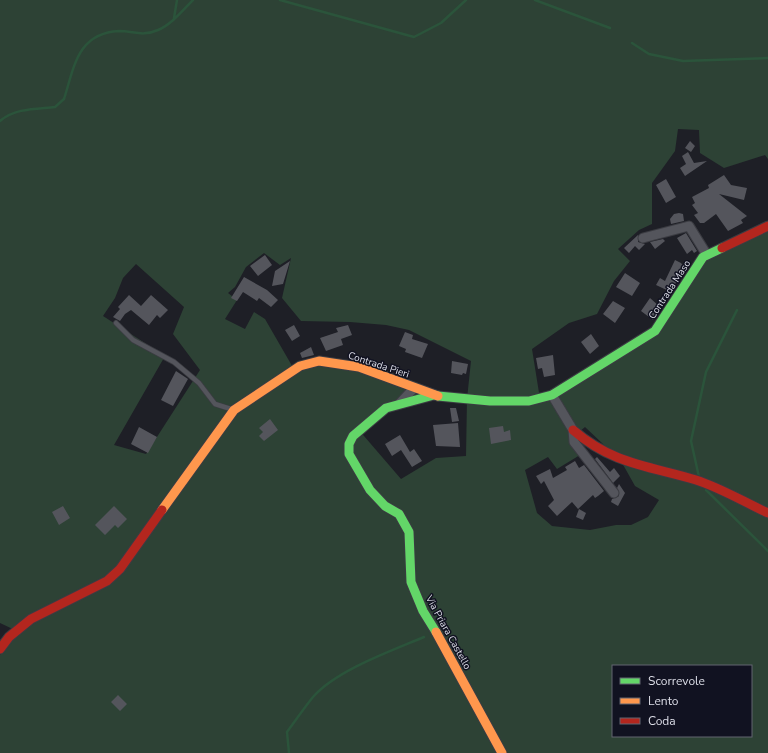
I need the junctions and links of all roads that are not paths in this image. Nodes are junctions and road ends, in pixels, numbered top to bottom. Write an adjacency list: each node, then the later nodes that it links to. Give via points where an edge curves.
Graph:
1 (768, 226): 3 (street, Contrada Maso)
2 (643, 238): 3 (street, via 690,226)
3 (707, 255): 7 (street, Contrada Maso, via 702,257 655,331)
4 (116, 323): 9 (lane, via 132,340 179,366 199,383 215,404)
5 (414, 388): 6 (street, Contrada Pieri); 8 (street); 9 (street, Contrada Pieri, via 359,368 319,361 300,366)
6 (434, 395): 7 (street, Contrada Maso, via 442,398 490,401 529,401); 8 (street, Via Priara Castello)
7 (552, 395): 10 (street)
8 (400, 403): 14 (street, Via Priara Castello, via 386,408 353,436 349,444 349,454 370,490 385,506 400,514 409,532 411,582 423,611 451,657)
9 (234, 410): 13 (street, via 120,570 100,586 32,618 9,636)
10 (573, 430): 11 (street, via 574,442); 12 (street, via 581,439 612,458 713,486)
11 (614, 494)
12 (768, 513)
13 (0, 649)
14 (502, 753)

